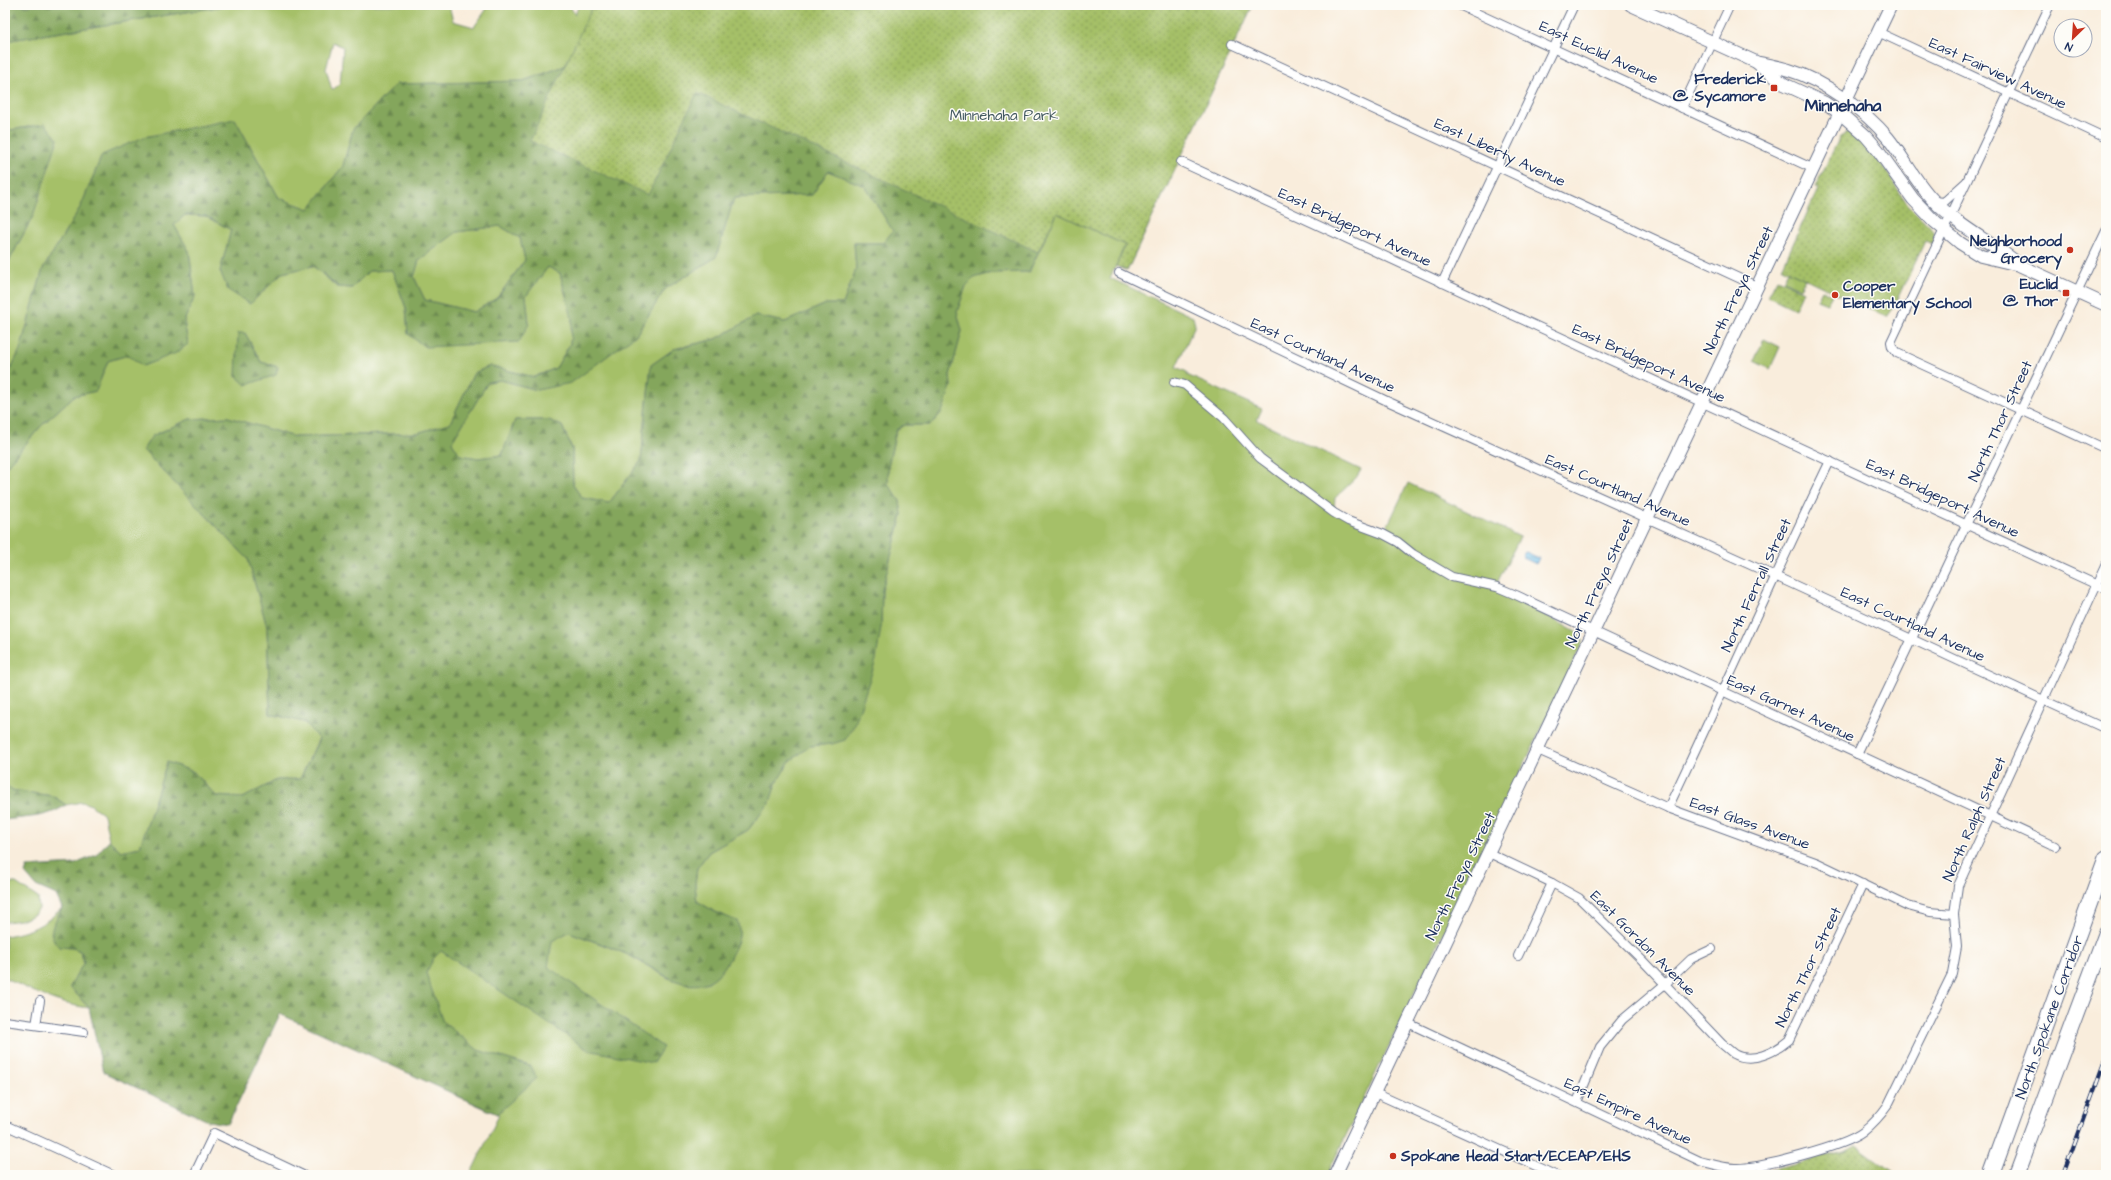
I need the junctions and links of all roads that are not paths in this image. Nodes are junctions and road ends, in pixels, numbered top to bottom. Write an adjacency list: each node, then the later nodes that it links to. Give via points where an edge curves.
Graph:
1 (1459, 5): 10 (street, East Euclid Avenue)
2 (1574, 5): 10 (street)
3 (1631, 5): 8 (street)
4 (1730, 5): 8 (street)
5 (1891, 5): 7 (street, North Freya Street)
6 (2050, 5): 12 (street)
7 (1878, 32): 12 (street, East Fairview Avenue); 13 (street, North Freya Street)
8 (1713, 42): 11 (street); 14 (street)
9 (1232, 44): 18 (street, East Liberty Avenue)
10 (1553, 49): 14 (street, East Euclid Avenue); 18 (street)
11 (1756, 62): 13 (street, via 1791,70); 15 (street, via 1784,84 1826,103)
12 (2008, 93): 16 (street, East Fairview Avenue); 20 (street)
13 (1846, 99): 15 (street, North Freya Street); 21 (street, via 1888,138 1912,175)
14 (1682, 108): 19 (street, East Euclid Avenue)
15 (1840, 113): 19 (street, North Freya Street); 23 (street, via 1866,136 1913,199)
16 (2106, 138)
17 (1180, 162): 27 (street, East Bridgeport Avenue)
18 (1497, 166): 27 (street); 28 (street, East Liberty Avenue)
19 (1814, 169): 28 (street, North Freya Street)
20 (1969, 179): 21 (street, via 1944,202); 22 (street)
21 (1934, 201): 22 (street)
22 (1951, 218): 23 (street); 25 (street, via 1988,241)
23 (1945, 231): 25 (street, via 1981,256); 33 (street, via 1891,342 1892,347 1897,353)
24 (2106, 231): 29 (street, North Thor Street)
25 (2019, 265): 29 (street)
26 (1119, 273): 36 (street, East Courtland Avenue, via 1387,401)
27 (1442, 283): 32 (street, East Bridgeport Avenue)
28 (1756, 286): 32 (street, North Freya Street)
29 (2077, 291): 30 (street); 33 (street, North Thor Street)
30 (2106, 305)
31 (1174, 382): 42 (street, East Garnet Avenue, via 1185,385 1224,418 1260,458 1334,513 1398,542 1452,577 1497,587)
32 (1702, 402): 35 (street, East Bridgeport Avenue); 36 (street, North Freya Street)
33 (2021, 410): 34 (street); 37 (street, North Thor Street)
34 (2106, 449)
35 (1830, 461): 37 (street, East Bridgeport Avenue); 39 (street, North Ferrall Street)
36 (1648, 518): 39 (street, East Courtland Avenue); 42 (street, North Freya Street)
37 (1966, 524): 40 (street, East Bridgeport Avenue); 43 (street, North Thor Street)
38 (2106, 564): 40 (street, North Ralph Street)
39 (1775, 576): 43 (street, East Courtland Avenue); 44 (street, North Ferrall Street)
40 (2096, 585): 41 (street, East Bridgeport Avenue); 45 (street, North Ralph Street)
41 (2106, 589)
42 (1594, 631): 44 (street, East Garnet Avenue); 47 (street, North Freya Street)
43 (1912, 639): 45 (street, East Courtland Avenue); 48 (street, North Thor Street)
44 (1723, 693): 48 (street, East Garnet Avenue); 49 (street, North Ferrall Street)
45 (2044, 701): 46 (street, East Courtland Avenue); 50 (street, North Ralph Street)
46 (2106, 729)
47 (1538, 750): 49 (street, East Glass Avenue); 52 (street, North Freya Street)
48 (1857, 754): 50 (street, East Garnet Avenue)
49 (1668, 808): 55 (street, East Glass Avenue, via 1818,863)
50 (1990, 816): 51 (street, East Garnet Avenue); 56 (street, North Ralph Street, via 1958,886)
51 (2056, 846)
52 (1489, 853): 54 (street, East Gordon Avenue); 63 (street, North Freya Street)
53 (2106, 858): 76 (highway, North Spokane Corridor)
54 (1552, 882): 59 (street); 60 (street, East Gordon Avenue, via 1579,898)
55 (1863, 884): 56 (street, East Glass Avenue, via 1908,906 1930,912); 66 (street, North Thor Street, via 1789,1040 1780,1048)
56 (1954, 914): 70 (street, North Ralph Street, via 1957,947 1952,974 1888,1105 1877,1120)
57 (2106, 934): 77 (highway, North Spokane Corridor)
58 (1712, 950): 60 (street, via 1691,959)
59 (1518, 956)
60 (1665, 984): 66 (street, East Gordon Avenue, via 1734,1054 1746,1057); 68 (street, via 1622,1020 1600,1047)
61 (40, 1001): 64 (street)
62 (5, 1021): 64 (street)
63 (1408, 1023): 67 (street, North Freya Street); 68 (street, East Empire Avenue)
64 (36, 1025): 65 (street)
65 (84, 1032)
66 (1768, 1053)
67 (1375, 1093): 74 (street, North Freya Street); 75 (street)
68 (1577, 1102): 70 (street, East Empire Avenue, via 1700,1160 1722,1167 1758,1167)
69 (5, 1125): 71 (street)
70 (1847, 1142)
71 (114, 1175)
72 (194, 1175): 73 (street, via 214,1133)
73 (303, 1175)
74 (1335, 1175)
75 (1556, 1175)
76 (1991, 1175)
77 (2016, 1175)

